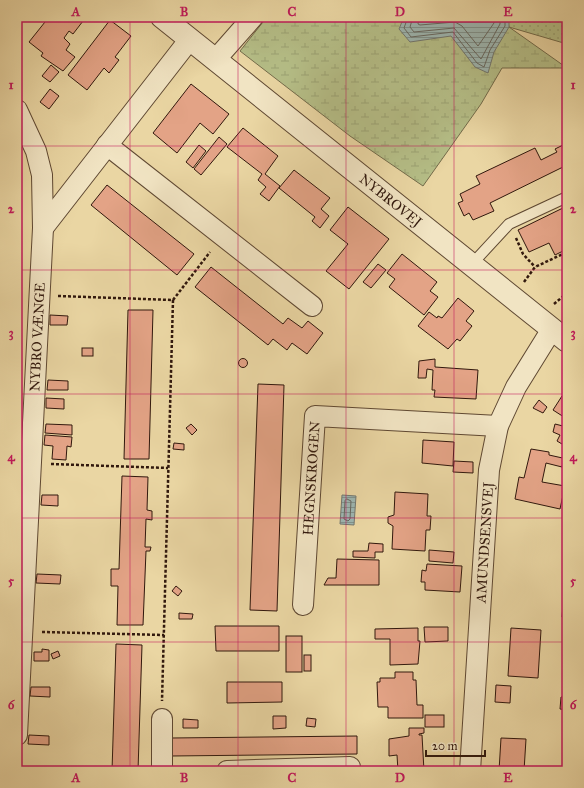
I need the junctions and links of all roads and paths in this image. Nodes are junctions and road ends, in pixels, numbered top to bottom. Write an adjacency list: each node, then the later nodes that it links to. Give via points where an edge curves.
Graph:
1 (162, 17): 3 (street, NYBROVEJ)
2 (253, 17): 4 (street)
3 (190, 39): 4 (street, NYBROVEJ); 6 (street)
4 (216, 59): 12 (street, NYBROVEJ)
5 (17, 110): 9 (street, NYBRO VÆNGE, via 36,152 42,175)
6 (107, 145): 9 (street); 10 (street)
7 (567, 197): 8 (lane)
8 (509, 224): 12 (lane); 13 (path, via 523,254)
9 (43, 228): 14 (street, NYBRO VÆNGE)
10 (222, 236): 16 (path); 17 (street)
11 (567, 252): 13 (path)
12 (472, 264): 15 (street, NYBROVEJ)
13 (535, 267): 15 (path)
14 (39, 295): 16 (path); 20 (street, NYBRO VÆNGE)
15 (512, 296): 18 (street, NYBROVEJ)
16 (173, 300): 21 (path)
17 (312, 306)
18 (560, 335): 19 (street, AMUNDSENSVEJ, via 516,387)
19 (498, 426): 22 (street, HEGNSKROGEN, via 314,416); 30 (street, AMUNDSENSVEJ, via 489,470)
20 (31, 463): 21 (path); 23 (street, NYBRO VÆNGE)
21 (168, 468): 24 (path)
22 (303, 605)
23 (22, 631): 24 (path); 26 (street, NYBRO VÆNGE)
24 (164, 635): 25 (path)
25 (162, 719): 28 (street)
26 (17, 735)
27 (350, 768): 29 (street)
28 (162, 771)
29 (227, 771)
30 (470, 771)

